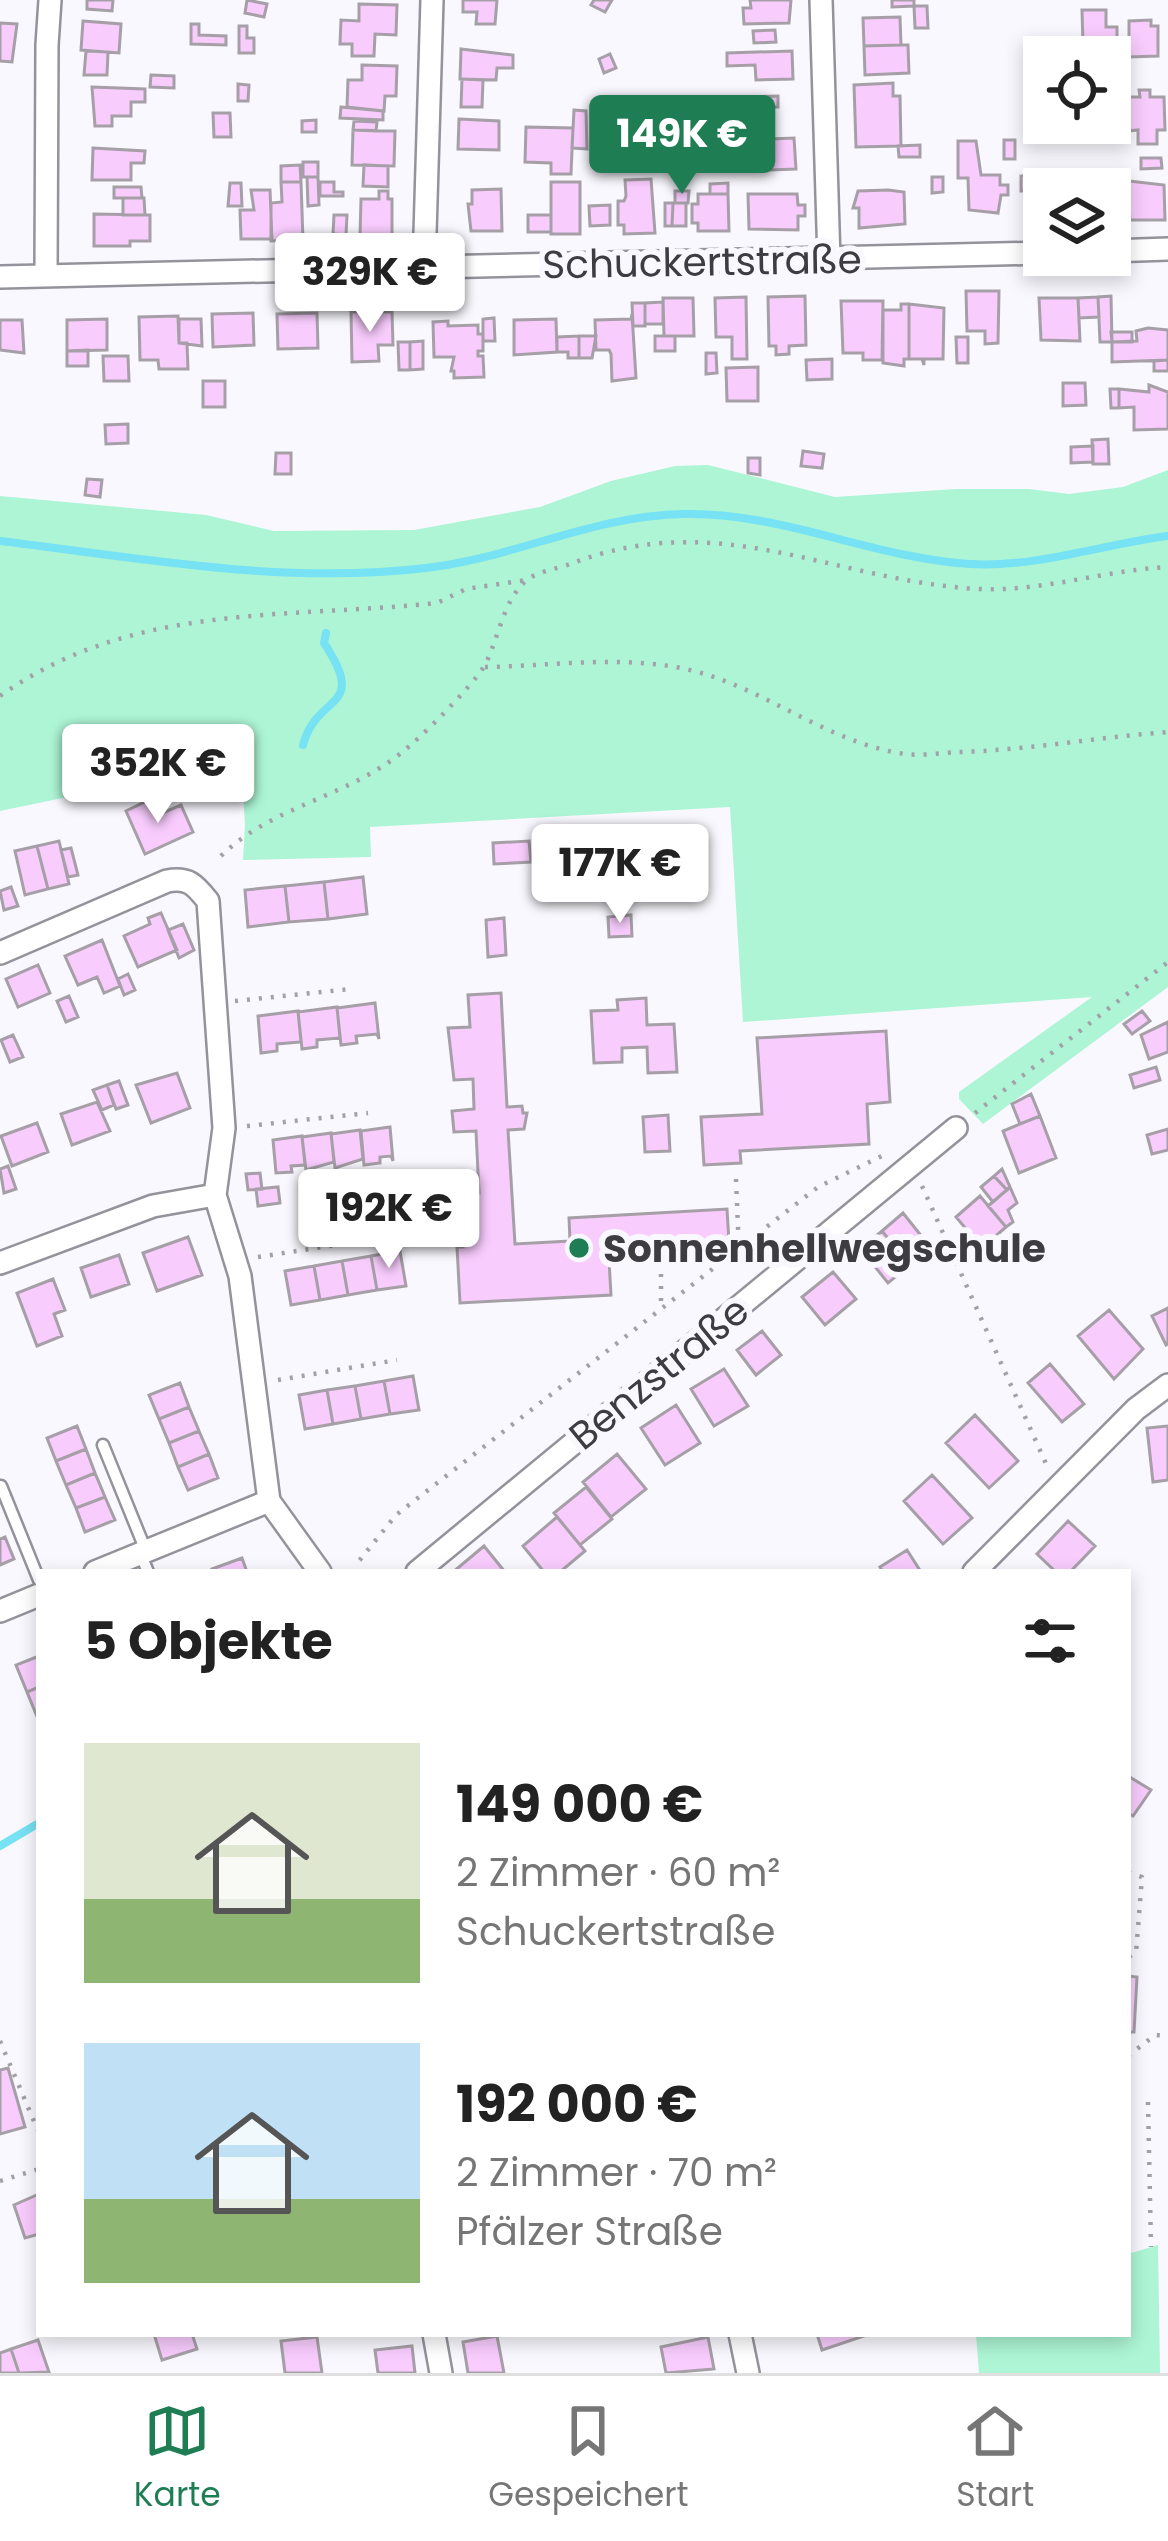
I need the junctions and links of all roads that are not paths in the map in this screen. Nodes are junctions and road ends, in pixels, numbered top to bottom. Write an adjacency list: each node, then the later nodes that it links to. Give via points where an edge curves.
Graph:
1 (50, 0): 9 (street)
2 (432, 0): 8 (street)
3 (821, 0): 7 (street)
4 (1168, 249): 5 (street)
5 (1131, 250)
6 (1023, 255): 7 (street, Schuckertstraße)
7 (829, 260): 8 (street, Schuckertstraße)
8 (424, 267): 9 (street, Schuckertstraße)
9 (46, 275): 10 (street, Schuckertstraße)
10 (0, 277)
11 (0, 953): 13 (street, via 181,878 193,882 208,901 217,1003 224,1128)
12 (956, 1128): 22 (street, Benzstraße)
13 (215, 1195): 14 (street, via 153,1206); 18 (street, via 235,1261)
14 (0, 1263)
15 (1168, 1385): 23 (street)
16 (103, 1445): 19 (lane)
17 (1, 1486): 24 (lane)
18 (269, 1501): 19 (street); 21 (street)
19 (145, 1559): 20 (street)
20 (107, 1569)
21 (318, 1569)
22 (421, 1569)
23 (977, 1569)
24 (36, 1573)
25 (36, 1595): 26 (street)
26 (0, 1610)
27 (435, 2337): 29 (street)
28 (741, 2337): 30 (street)
29 (442, 2373)
30 (748, 2373)

